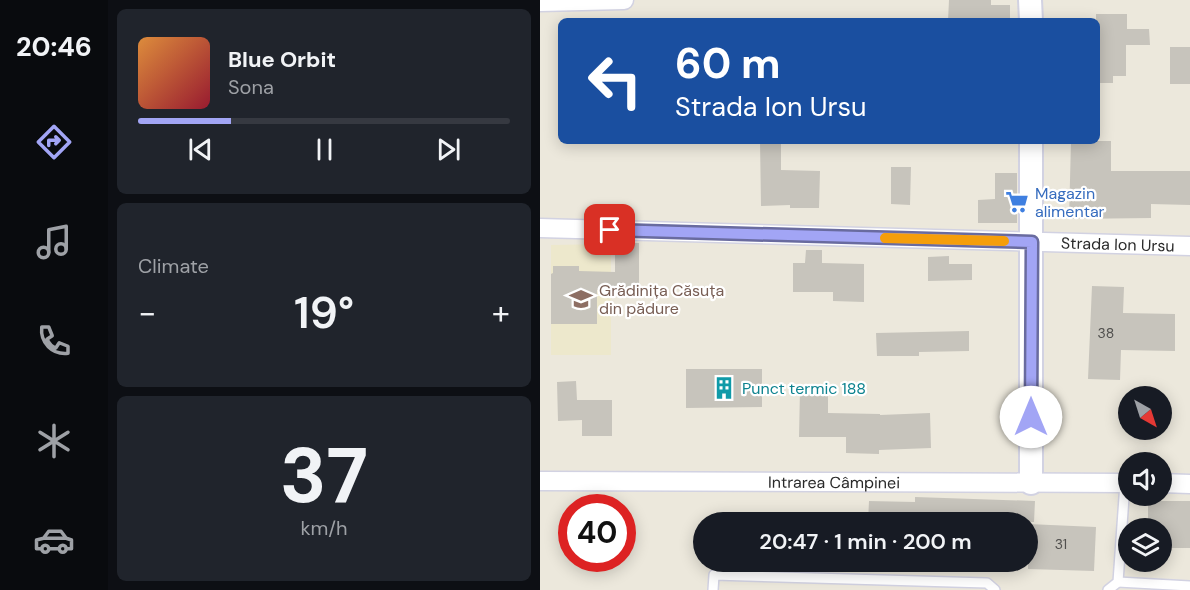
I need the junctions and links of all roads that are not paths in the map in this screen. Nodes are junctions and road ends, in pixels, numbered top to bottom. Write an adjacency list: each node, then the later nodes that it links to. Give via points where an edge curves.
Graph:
1 (624, 0): 3 (street)
2 (1030, 0): 4 (street)
3 (540, 2)
4 (1030, 18)
5 (1031, 144): 7 (street)
6 (540, 228): 7 (street, Strada Ion Ursu)
7 (1032, 242): 8 (street, Strada Ion Ursu); 10 (street)
8 (1190, 246)
9 (540, 481): 10 (street, Intrarea Câmpinei)
10 (1031, 483): 11 (street, Intrarea Câmpinei)
11 (1118, 483)
12 (1172, 483): 13 (street)
13 (1190, 483)
14 (1124, 506): 15 (lane)
15 (1118, 582): 16 (lane); 19 (lane)
16 (1190, 586)
17 (713, 590): 18 (lane, via 714,575 987,583)
18 (995, 590)
19 (1108, 590)

